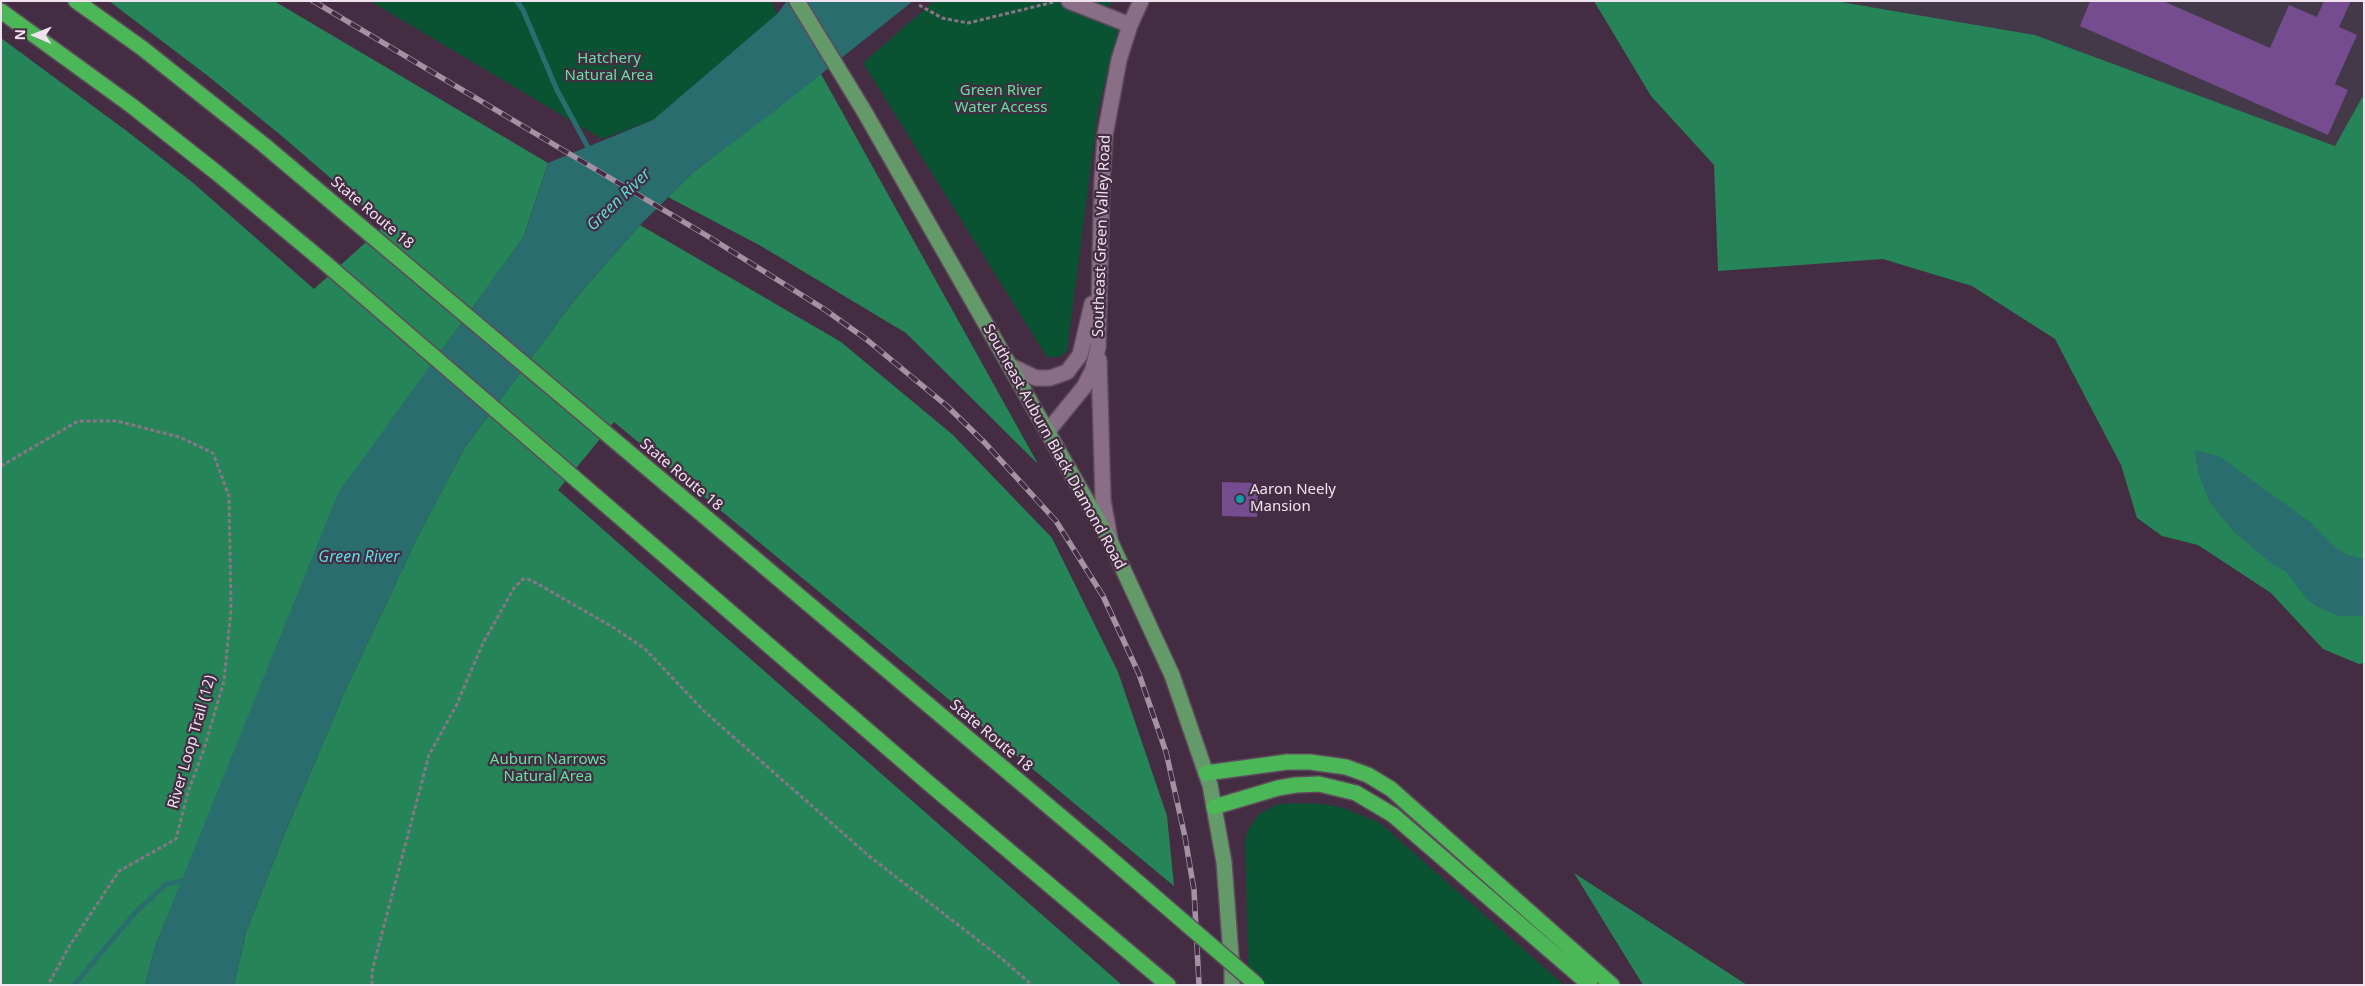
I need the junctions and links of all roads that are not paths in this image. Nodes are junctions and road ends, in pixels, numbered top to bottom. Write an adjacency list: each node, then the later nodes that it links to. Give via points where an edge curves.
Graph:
1 (76, 1): 18 (highway, State Route 18, bridge, via 142,48 264,145)
2 (797, 1): 9 (main road, Southeast Auburn Black Diamond Road)
3 (1069, 1): 6 (street)
4 (1141, 1): 6 (street, Southeast Green Valley Road)
5 (1, 11): 14 (highway, via 132,106 324,262)
6 (1130, 25): 7 (street, Southeast Green Valley Road, via 1119,60 1105,135)
7 (1100, 258): 8 (street, Southeast Green Valley Road); 9 (street, via 1080,355 1067,372 1050,378 1036,378)
8 (1098, 347): 10 (street, Southeast Green Valley Road, via 1093,369 1084,387); 11 (street, via 1103,500)
9 (1010, 366): 10 (main road, Southeast Auburn Black Diamond Road)
10 (1048, 431): 11 (main road, Southeast Auburn Black Diamond Road)
11 (1111, 543): 12 (main road, Southeast Auburn Black Diamond Road, via 1172,675)
12 (1206, 773): 13 (main road, Southeast Auburn Black Diamond Road); 20 (highway, via 1310,762 1346,767 1368,775 1391,789)
13 (1214, 807): 17 (main road, Southeast Auburn Black Diamond Road, via 1224,862); 19 (highway, via 1296,785 1319,784 1356,793 1393,815)
14 (1132, 956): 15 (highway); 16 (highway)
15 (1161, 985)
16 (1168, 985)
17 (1232, 985)
18 (1257, 985)
19 (1590, 985)
20 (1612, 985)

